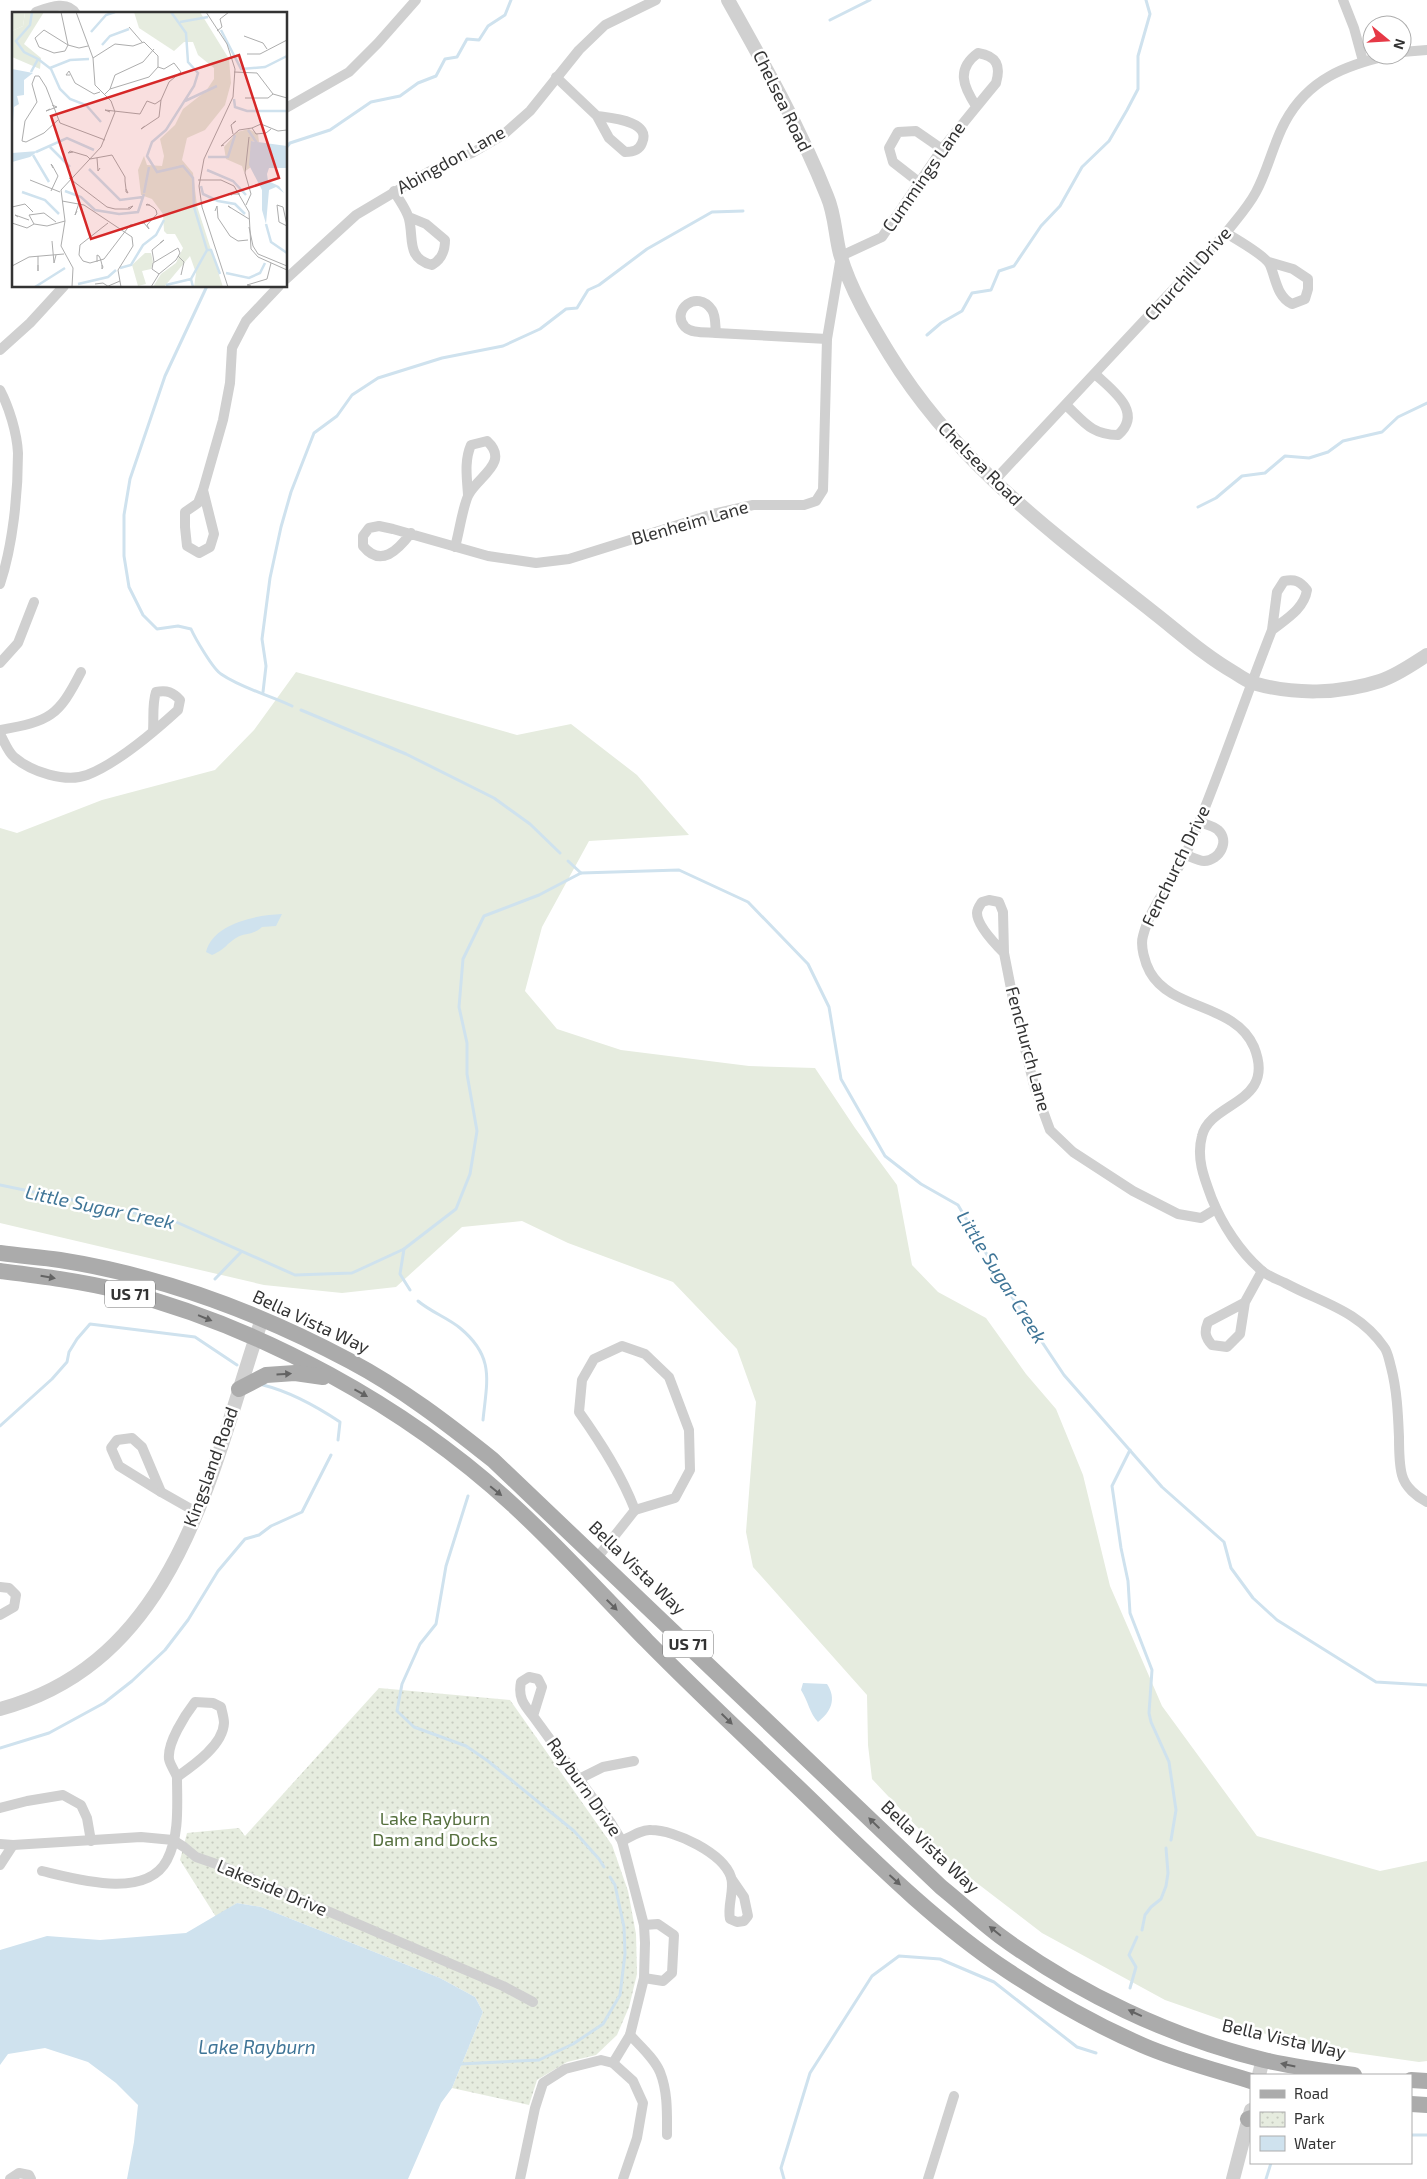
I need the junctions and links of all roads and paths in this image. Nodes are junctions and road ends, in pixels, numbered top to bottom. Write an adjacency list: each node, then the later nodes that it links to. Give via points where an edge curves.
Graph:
1 (416, 0): 13 (street, via 348,72)
2 (656, 0): 11 (street, Abingdon Lane, via 605,25)
3 (728, 0): 20 (street, Chelsea Road, via 778,89 829,199)
4 (1343, 0): 9 (street)
5 (39, 12): 6 (street, via 64,3 71,5)
6 (75, 12)
7 (1427, 50): 8 (street)
8 (1412, 51)
9 (1362, 57)
10 (1362, 61): 19 (street, Churchill Drive, via 1327,76 1302,96 1285,121 1256,193)
11 (556, 77): 14 (street); 17 (street, Abingdon Lane, via 530,110 503,136 430,170)
12 (976, 106): 12 (street, Cummings Lane, via 996,83 999,72 992,58 978,53 966,65 964,74 965,86); 15 (street, Cummings Lane)
13 (288, 107)
14 (597, 116): 14 (street, via 609,138 625,152 640,148 643,132 638,127)
15 (942, 149): 16 (street, Cummings Lane); 16 (street, via 916,131 898,132 888,148 893,162)
16 (920, 183): 20 (street, Cummings Lane, via 882,237)
17 (394, 192): 18 (street); 22 (street, Abingdon Lane, via 356,215)
18 (409, 217): 18 (street, via 411,244 416,255 432,265 445,249 445,240 426,224)
19 (1226, 232): 21 (street); 28 (street, Churchill Drive)
20 (841, 256): 26 (street, Blenheim Lane); 31 (street, Chelsea Road, via 890,355 928,412)
21 (1269, 262): 21 (street, via 1285,301 1292,304 1305,299 1308,280 1293,269)
22 (288, 277)
23 (62, 288): 27 (street)
24 (277, 288): 32 (street, via 246,321 232,348 225,410)
25 (716, 333): 26 (street)
26 (826, 340): 35 (street, Blenheim Lane, via 825,471 823,490 816,501 804,505 753,505 721,512 569,559 536,563)
27 (0, 350)
28 (1094, 374): 30 (street, Churchill Drive); 30 (street, via 1116,394 1128,411 1125,429 1118,435 1092,430)
29 (0, 390): 36 (street, via 6,401 18,451 10,539)
30 (1066, 405): 31 (street, Churchill Drive)
31 (993, 482): 42 (street, Chelsea Road, via 1184,638)
32 (204, 490): 32 (street, via 214,534 210,547 199,553 187,546 186,512 198,503)
33 (468, 495): 33 (street, via 493,465 494,447 487,440 471,445 468,453); 35 (street)
34 (411, 533): 35 (street, Blenheim Lane)
35 (455, 547)
36 (0, 584)
37 (34, 602): 40 (street, via 18,643)
38 (1272, 630): 38 (street, Fenchurch Drive, via 1306,601 1307,590 1301,582 1292,579 1280,586); 42 (street, Fenchurch Drive)
39 (1427, 655): 42 (street, Chelsea Road, via 1383,681 1338,690 1291,691)
40 (0, 663)
41 (81, 672): 43 (street, via 56,712 29,725)
42 (1251, 683): 46 (street, Fenchurch Drive)
43 (0, 730)
44 (154, 731): 45 (street, via 86,775 64,777 36,770 14,756)
45 (0, 734)
46 (1200, 822): 47 (street, Fenchurch Drive); 47 (street, via 1217,829 1223,838 1222,849 1215,858 1204,861)
47 (1186, 855): 49 (street, Fenchurch Drive, via 1149,917 1142,939 1146,962 1151,974 1169,991 1228,1019 1248,1036 1258,1060 1257,1078 1249,1092 1238,1103 1212,1117 1202,1132 1200,1165)
48 (1004, 954): 48 (street, Fenchurch Lane, via 978,919 977,911 982,902 999,902 1003,912); 49 (street, Fenchurch Lane, via 1035,1089 1050,1130 1073,1152 1156,1205 1200,1218)
49 (1216, 1209): 52 (street, Fenchurch Drive, via 1236,1242)
50 (0, 1254): 54 (main road, Bella Vista Way / US 71, via 60,1260 149,1280)
51 (0, 1271): 55 (main road, US 71, one-way to 55, via 119,1291 191,1312)
52 (1262, 1271): 53 (street); 59 (street, Fenchurch Drive, via 1332,1304 1366,1325 1386,1349 1395,1380 1402,1477 1416,1497)
53 (1245, 1302): 53 (street, via 1208,1322 1206,1339 1212,1345 1227,1346 1240,1334)
54 (262, 1319): 55 (street, Kingsland Road); 62 (main road, Bella Vista Way / US 71, via 351,1361 448,1424 493,1460)
55 (255, 1339): 56 (main road, US 71); 57 (street, Kingsland Road)
56 (333, 1378): 57 (main road, one-way to 56, via 266,1375); 87 (main road, US 71, one-way to 87, via 374,1400 422,1433 513,1505 667,1661 889,1875 947,1926 1008,1971 1074,2011 1144,2046)
57 (239, 1389): 61 (street, Kingsland Road)
58 (161, 1492): 58 (street, via 119,1466 112,1448 117,1440 132,1438 142,1447); 61 (street)
59 (1427, 1502)
60 (636, 1510): 60 (street, via 675,1498 690,1470 689,1430 669,1377 644,1354 622,1346 594,1360 582,1380 579,1412 600,1440); 62 (street)
61 (198, 1513): 65 (street, Kingsland Road, via 144,1610 123,1636 96,1661 68,1680 17,1705)
62 (597, 1558): 84 (main road, Bella Vista Way / US 71, one-way to 62, via 1096,1995 1046,1967 1000,1935 942,1887)
63 (0, 1587): 64 (street, via 9,1588 16,1595 14,1607)
64 (0, 1615)
65 (0, 1709)
66 (533, 1716): 69 (street, Rayburn Drive)
67 (634, 1762): 69 (street, via 603,1767)
68 (178, 1777): 68 (street, via 169,1760 170,1748 187,1713 195,1702 221,1707 224,1722 221,1733 200,1761); 72 (street, via 178,1815)
69 (579, 1779): 73 (street, Rayburn Drive)
70 (0, 1808): 71 (street, via 63,1795 81,1805)
71 (91, 1840): 72 (street, via 141,1837); 75 (street)
72 (172, 1840): 77 (street, via 168,1859 161,1869 146,1878 127,1883 87,1881); 81 (street, Lakeside Drive, via 196,1858 222,1866 513,1990)
73 (622, 1841): 78 (street, via 648,1829 667,1832 690,1841 721,1860); 79 (street, Rayburn Drive)
74 (0, 1844): 75 (street)
75 (13, 1845): 76 (street)
76 (0, 1865)
77 (42, 1871)
78 (732, 1878)
79 (644, 1925): 80 (street, Rayburn Drive); 80 (street, via 658,1924 674,1935 672,1973 663,1981)
80 (644, 1978): 82 (street, Rayburn Drive)
81 (533, 2002)
82 (630, 2035): 83 (street, Rayburn Drive); 93 (street, via 660,2071 666,2098)
83 (613, 2063): 96 (street, via 601,2060 565,2069 543,2083); 97 (street, via 633,2082 643,2103 637,2138)
84 (1261, 2067): 85 (main road, Bella Vista Way / US 71, one-way to 84)
85 (1342, 2074)
86 (1412, 2080): 88 (main road)
87 (1250, 2081)
88 (1427, 2081)
89 (954, 2096): 98 (street)
90 (1412, 2104): 91 (main road)
91 (1427, 2105)
92 (1250, 2116): 99 (street)
93 (667, 2135)
94 (10, 2179): 95 (street, via 19,2173 29,2175)
95 (31, 2179)
96 (520, 2179)
97 (623, 2179)
98 (928, 2179)
99 (1233, 2179)

